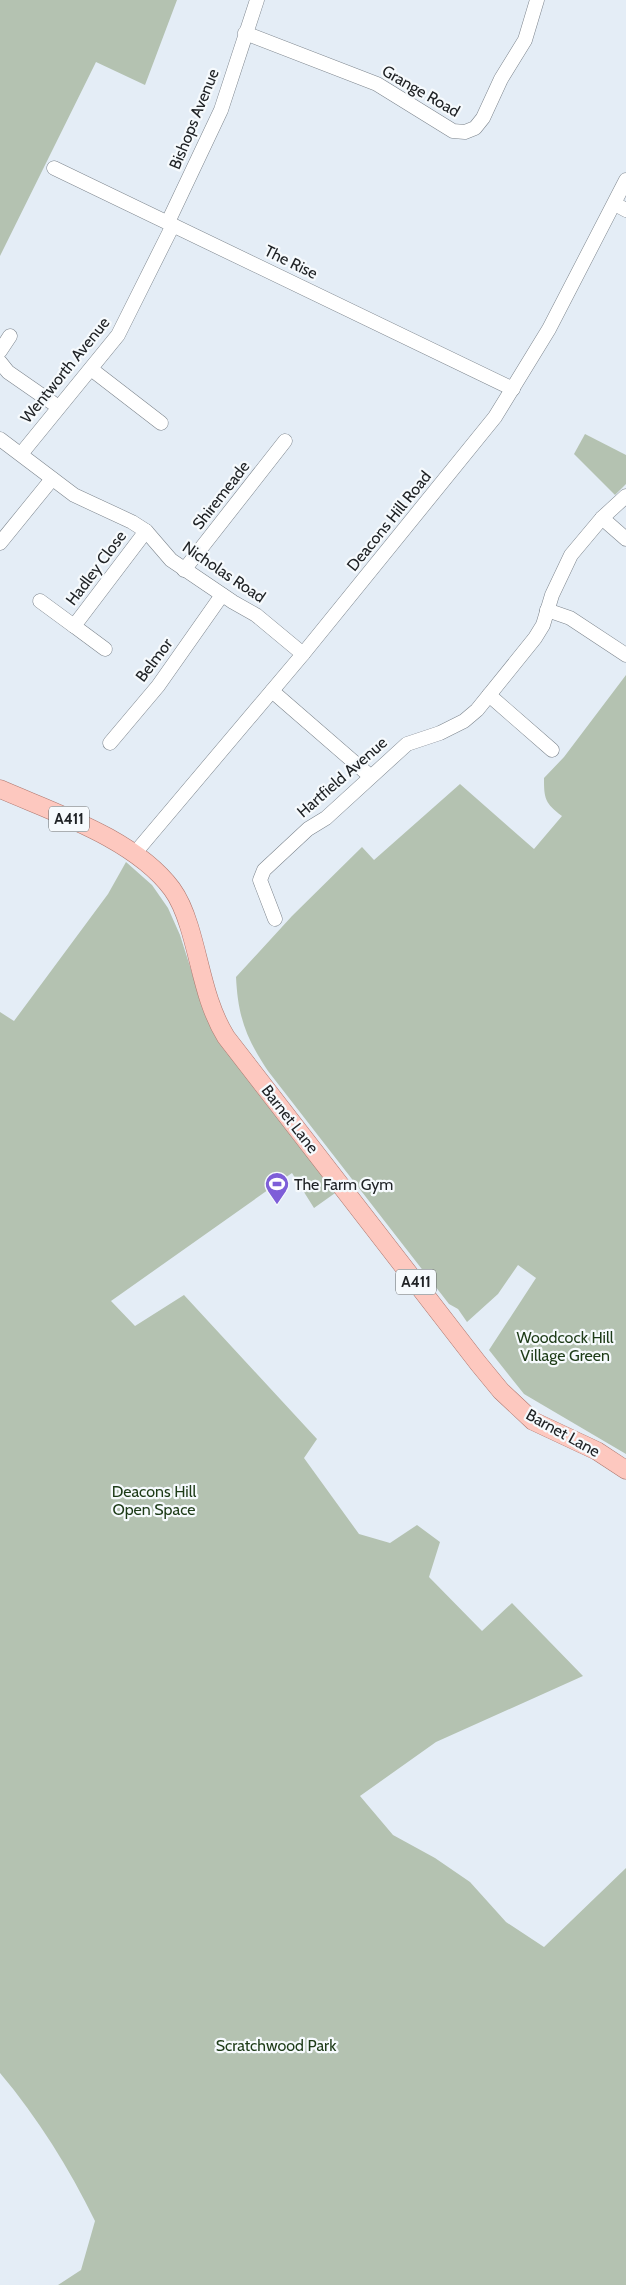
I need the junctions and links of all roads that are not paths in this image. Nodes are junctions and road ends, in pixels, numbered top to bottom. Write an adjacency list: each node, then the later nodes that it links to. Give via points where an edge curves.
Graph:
1 (257, 0): 3 (street, Bishops Avenue)
2 (537, 0): 3 (street, Grange Road, via 525,40 483,118 475,128 465,132 445,127 377,84)
3 (245, 33): 7 (street, Bishops Avenue, via 221,110)
4 (54, 168): 7 (street, The Rise)
5 (626, 180): 6 (street, Deacons Hill Road)
6 (620, 207): 12 (street, Deacons Hill Road)
7 (171, 223): 11 (street, Wentworth Avenue, via 126,322); 12 (street, The Rise)
8 (10, 336): 9 (street)
9 (0, 351)
10 (0, 362): 13 (street, via 8,372)
11 (91, 369): 13 (street, Wentworth Avenue); 14 (street)
12 (513, 389): 30 (street, Deacons Hill Road, via 477,441)
13 (57, 406): 17 (street, Wentworth Avenue)
14 (161, 423)
15 (0, 439): 17 (street, Nicholas Road)
16 (285, 441): 24 (street, Shiremeade)
17 (20, 454): 18 (street, Nicholas Road)
18 (52, 479): 21 (street, Nicholas Road, via 74,495); 23 (street)
19 (626, 496): 20 (street, Hartfield Avenue)
20 (602, 518): 22 (street); 27 (street, Hartfield Avenue, via 571,555)
21 (146, 531): 24 (street, Nicholas Road); 28 (street, Hadley Close)
22 (626, 539)
23 (0, 543)
24 (184, 570): 25 (street, Nicholas Road)
25 (222, 595): 30 (street, Nicholas Road, via 256,615); 34 (street, Belmor, via 158,686)
26 (40, 602): 28 (street, Hadley Close)
27 (548, 610): 31 (street, via 570,618); 33 (street, Hartfield Avenue, via 535,638)
28 (74, 626): 29 (street, Hadley Close)
29 (105, 649)
30 (304, 654): 32 (street, Deacons Hill Road)
31 (626, 655)
32 (272, 691): 36 (street); 38 (street, Deacons Hill Road)
33 (489, 695): 35 (street); 36 (street, Hartfield Avenue, via 464,720 440,733 407,744)
34 (110, 742)
35 (552, 750)
36 (370, 776): 39 (street, Hartfield Avenue, via 264,870 260,880)
37 (0, 789): 38 (main road, Barnet Lane / A411)
38 (135, 853): 40 (main road, Barnet Lane / A411, via 160,875 183,908 210,1005 226,1037 501,1392 533,1421 597,1451)
39 (275, 919)
40 (626, 1470)

